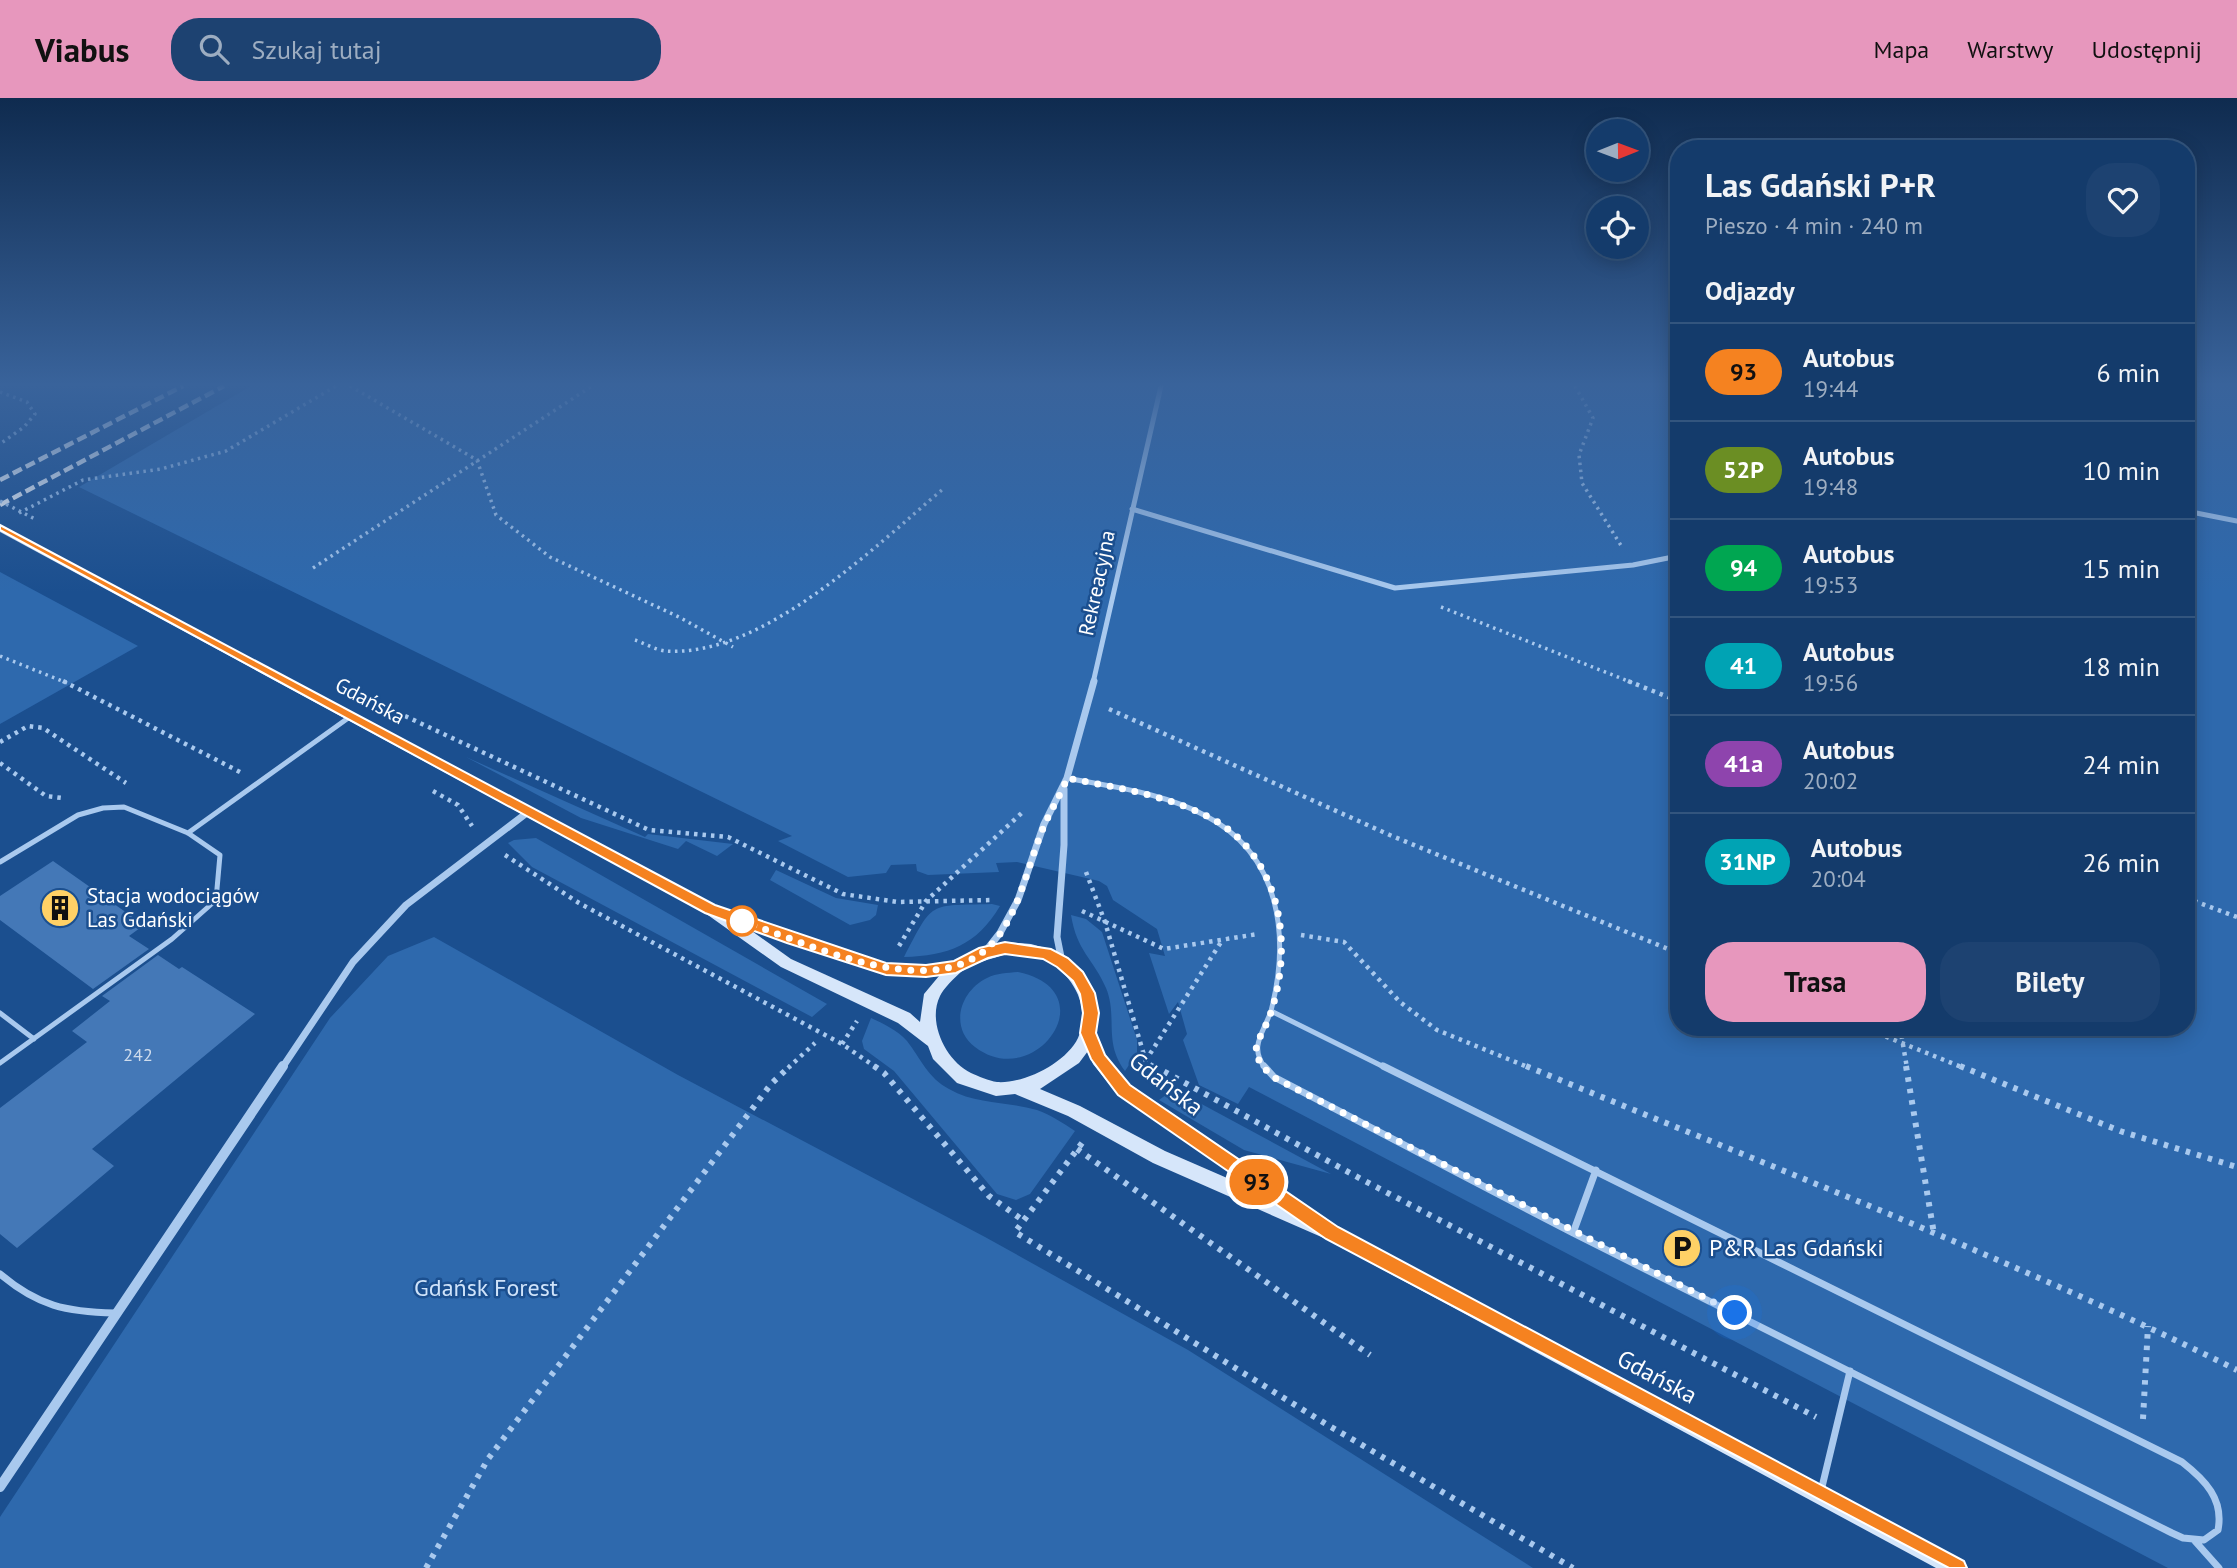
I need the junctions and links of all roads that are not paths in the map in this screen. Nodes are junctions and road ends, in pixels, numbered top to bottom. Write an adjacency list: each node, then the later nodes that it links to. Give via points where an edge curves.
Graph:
1 (1145, 455): 2 (street, Rekreacyjna)
2 (1132, 509): 6 (street, via 1395,588); 8 (street, Rekreacyjna, via 1088,706)
3 (2195, 514): 4 (street)
4 (2237, 521)
5 (4, 530): 7 (main road, Gdańska)
6 (1670, 558)
7 (351, 716): 10 (main road, Gdańska); 11 (lane)
8 (1067, 778): 9 (street, Rekreacyjna); 17 (lane, via 1180,805 1208,817 1252,853 1276,898 1281,932)
9 (1064, 787): 14 (street, Rekreacyjna, via 1044,824 1018,900); 15 (street, Rekreacyjna, via 1057,937)
10 (528, 812): 13 (main road, Gdańska); 28 (street, via 406,905 353,962)
11 (188, 833): 12 (lane, via 124,807 103,808 78,815); 20 (lane, via 220,855 216,900 172,939)
12 (0, 862)
13 (710, 909): 16 (main road, Gdańska, via 886,969); 21 (main road, Gdańska, via 786,963 905,1018)
14 (985, 952): 15 (main road, via 1026,949); 16 (main road)
15 (1063, 962): 19 (main road, via 1087,993)
16 (956, 967): 21 (main road, via 940,982 931,1000)
17 (1271, 1011): 24 (lane); 26 (lane, via 1255,1047 1258,1062 1273,1077)
18 (0, 1013): 20 (lane)
19 (1088, 1033): 23 (main road, via 1062,1069); 25 (main road, Gdańska, via 1099,1059 1124,1090)
20 (34, 1039): 22 (lane)
21 (929, 1040): 23 (main road, via 942,1061 961,1077 998,1088)
22 (0, 1063)
23 (1017, 1087): 25 (main road, Gdańska, via 1074,1111 1159,1157)
24 (1596, 1170): 26 (lane); 32 (lane, via 2196,1472 2216,1497 2220,1510 2218,1530 2204,1540)
25 (1332, 1233): 31 (main road, Gdańska)
26 (1573, 1233): 29 (lane)
27 (0, 1274): 28 (lane, via 21,1294 66,1312)
28 (117, 1313): 30 (street)
29 (1850, 1371): 31 (lane); 32 (lane)
30 (0, 1487)
31 (1820, 1494): 33 (main road, Gdańska)
32 (2194, 1540): 34 (lane)
33 (1957, 1568)
34 (2219, 1568)

